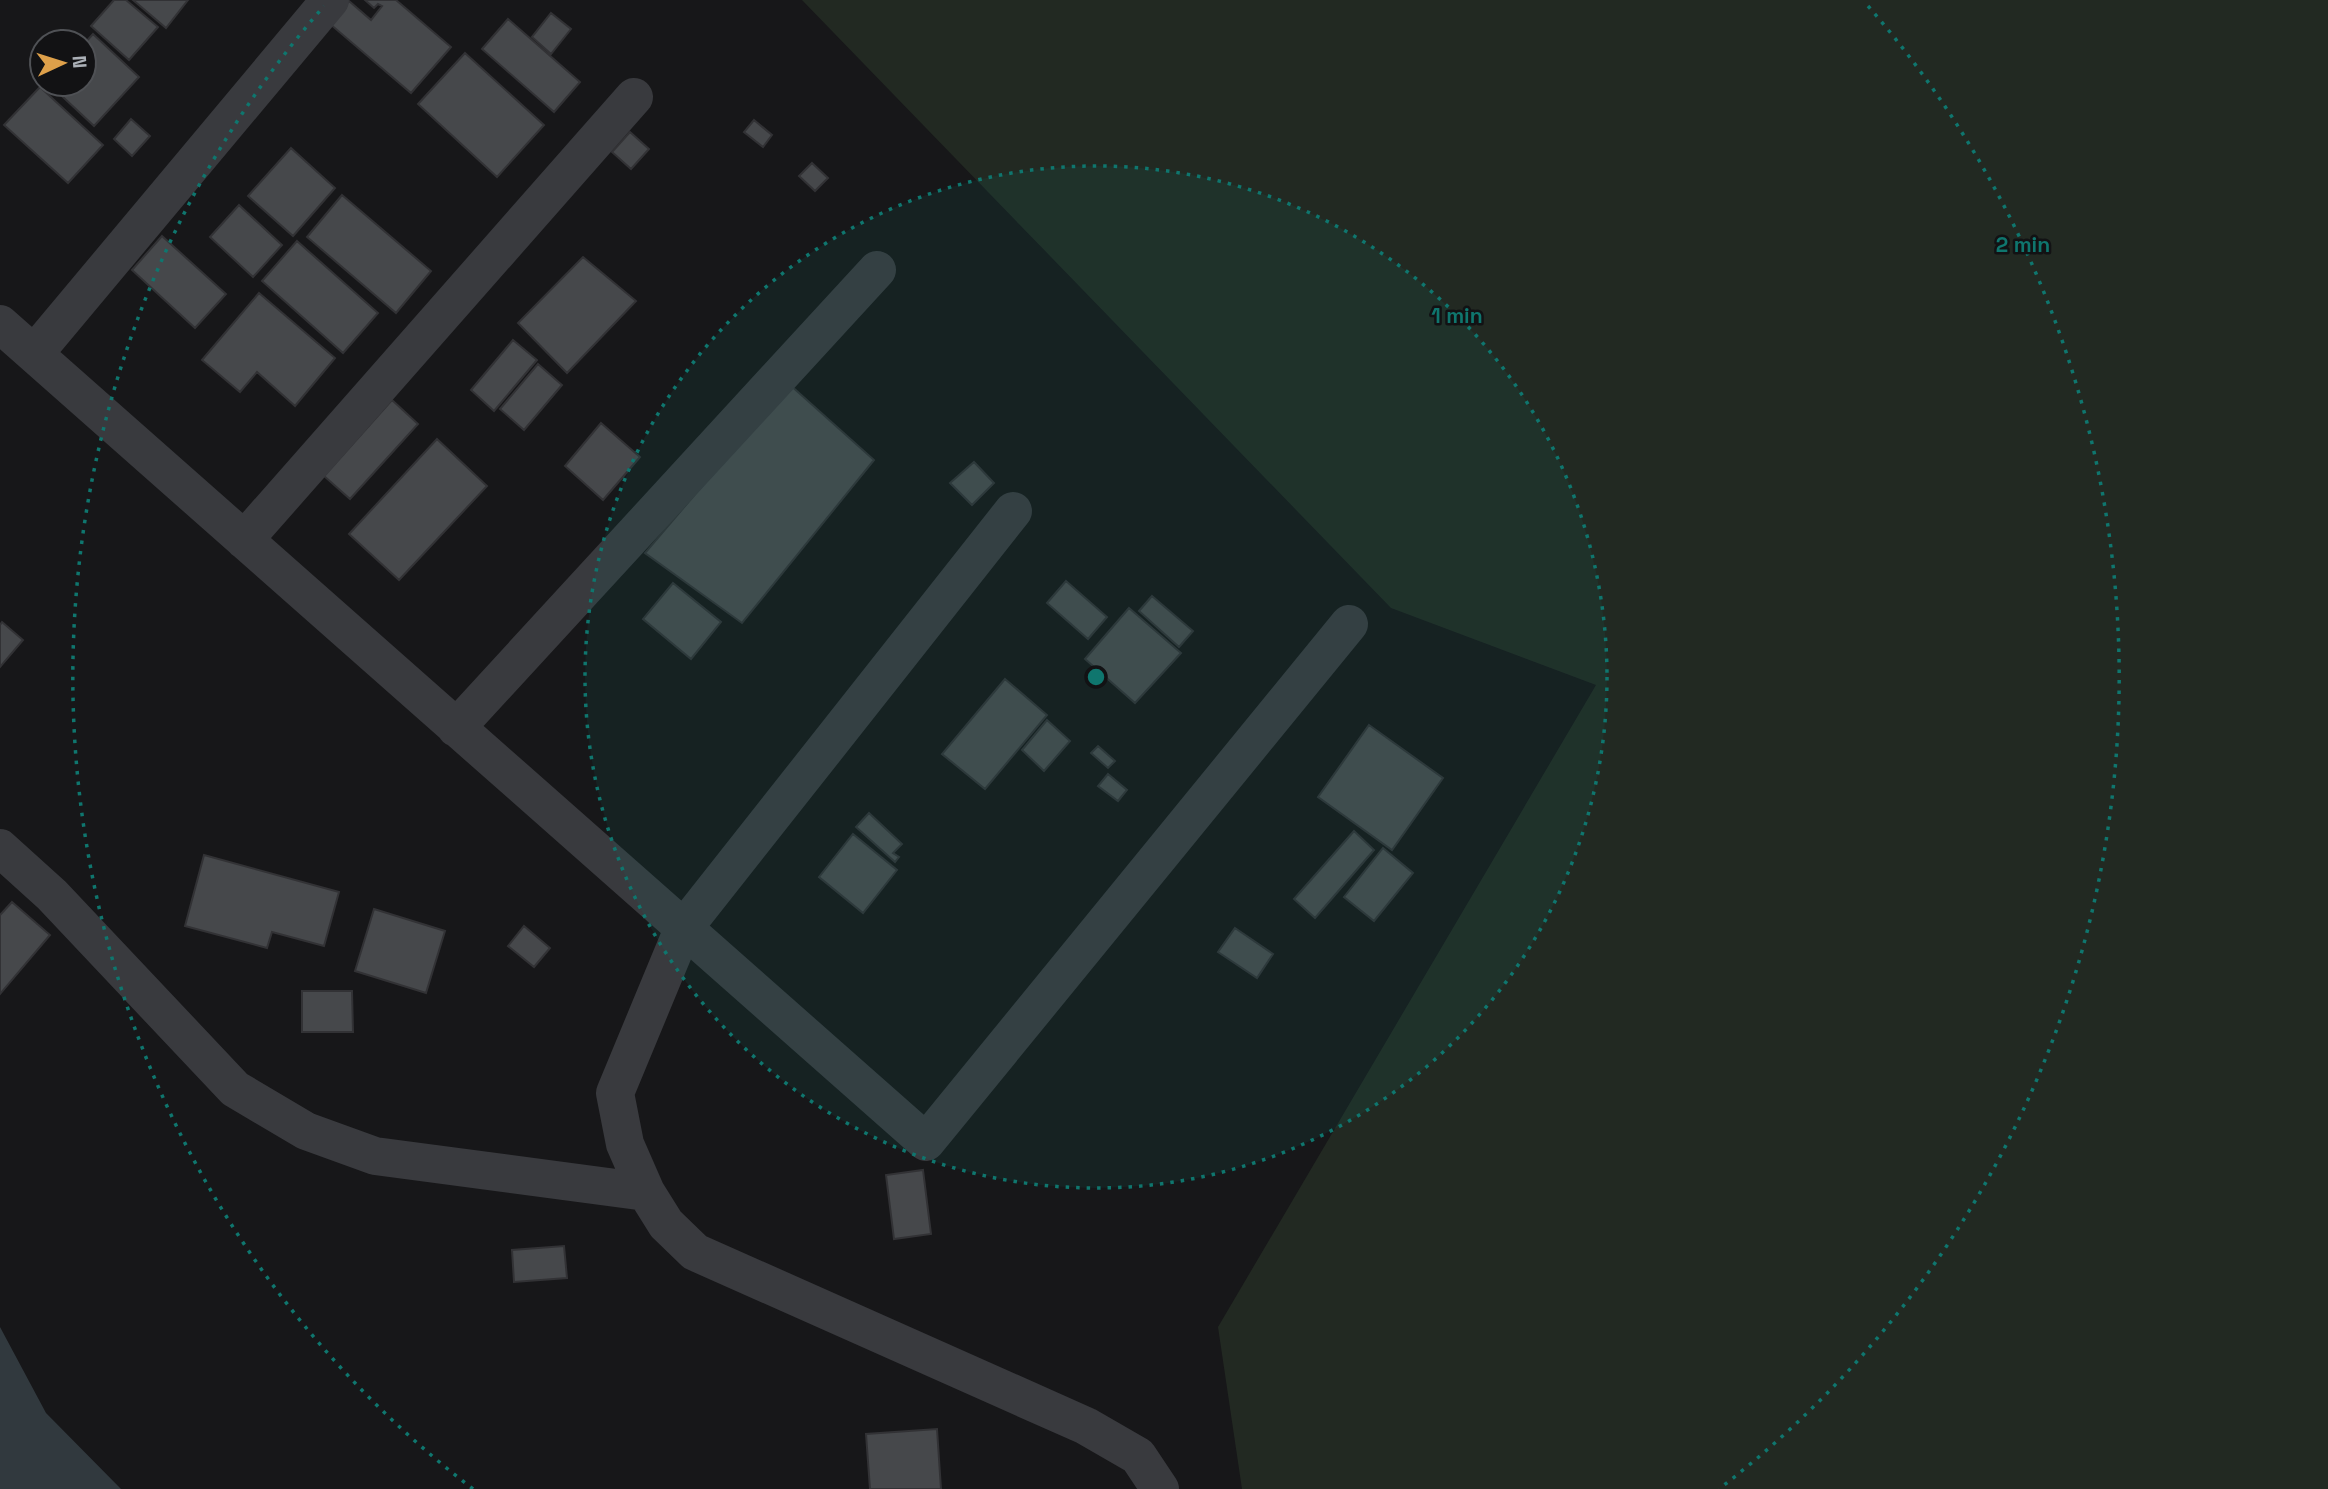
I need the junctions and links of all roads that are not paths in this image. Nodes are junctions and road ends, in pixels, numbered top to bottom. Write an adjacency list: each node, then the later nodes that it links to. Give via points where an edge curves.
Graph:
1 (330, 0): 5 (street)
2 (634, 97): 7 (street)
3 (877, 270): 9 (street)
4 (0, 324): 5 (street)
5 (34, 354): 7 (street)
6 (1013, 511): 11 (street)
7 (244, 540): 9 (street)
8 (1349, 624): 11 (street, via 926,1142)
9 (456, 728): 11 (street)
10 (0, 848): 12 (street, via 52,895 235,1089 306,1131 375,1156)
11 (683, 929): 12 (street, via 615,1093 625,1144)
12 (646, 1192): 13 (street, via 666,1224 695,1252 1086,1426 1138,1456)
13 (1160, 1489)

